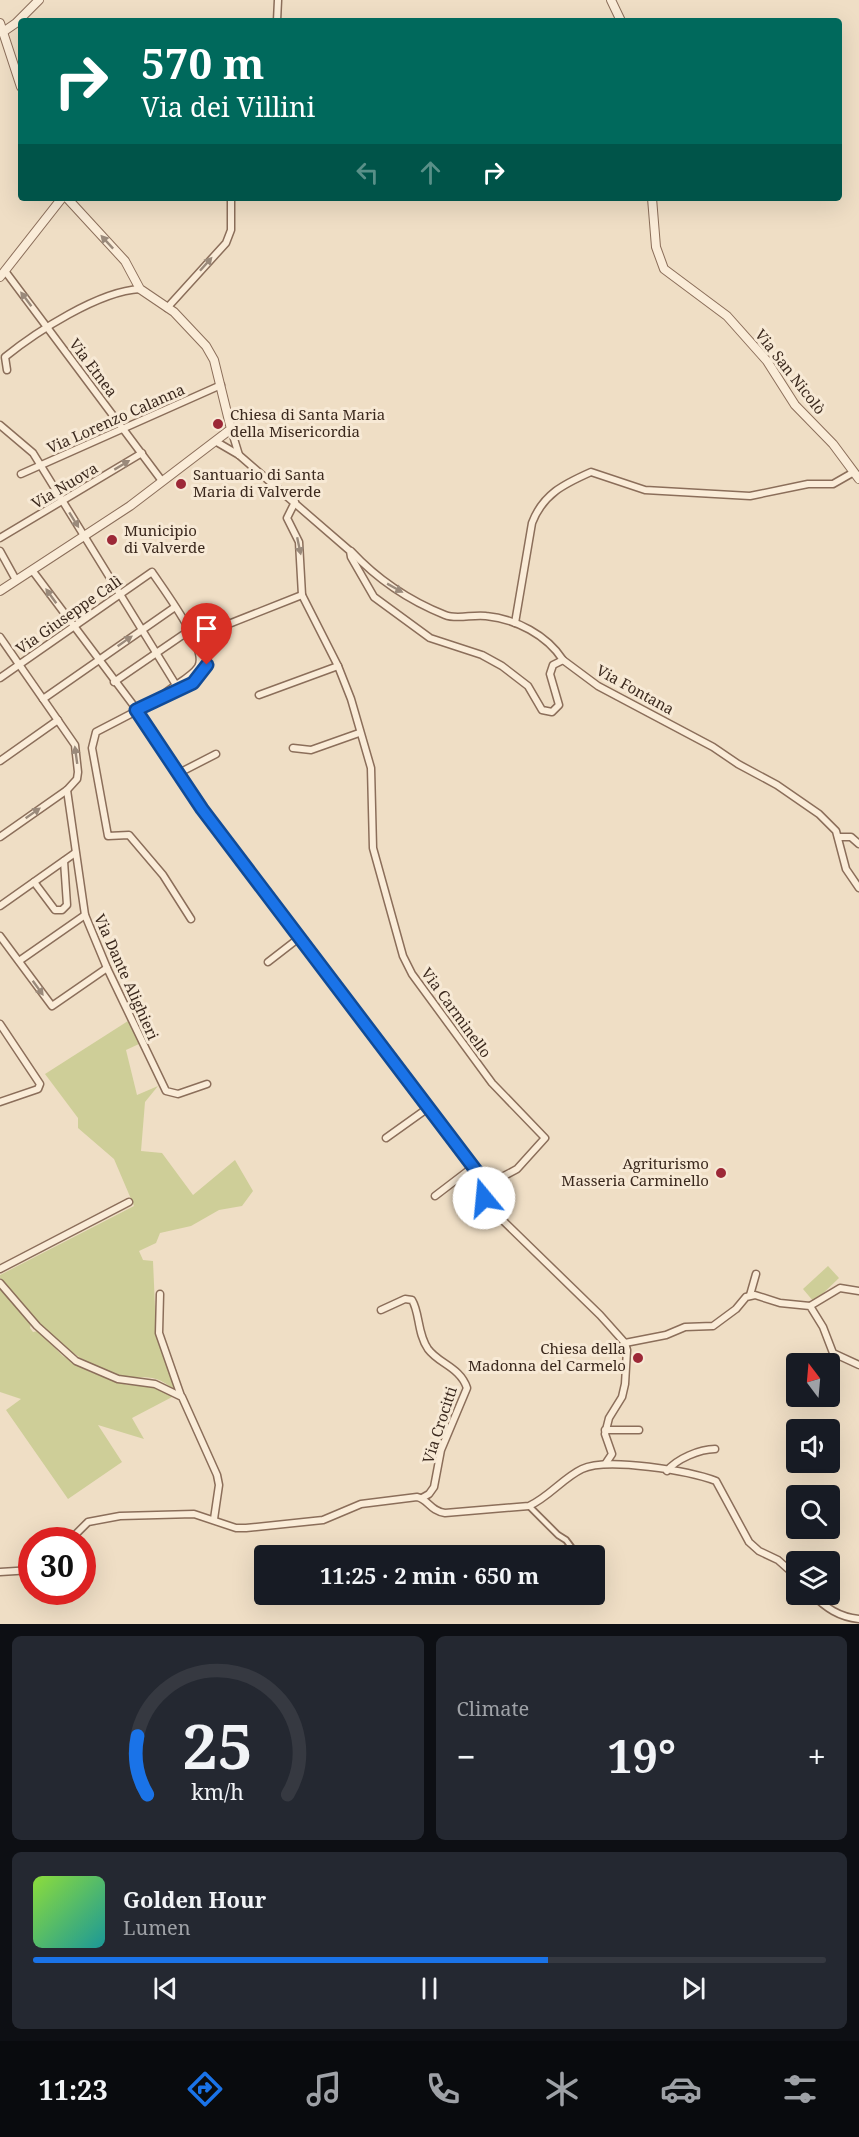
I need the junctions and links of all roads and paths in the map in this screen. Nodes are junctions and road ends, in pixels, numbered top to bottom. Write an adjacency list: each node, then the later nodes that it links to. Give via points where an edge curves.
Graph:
1 (39, 0): 5 (street)
2 (278, 0): 6 (street)
3 (611, 0): 7 (street)
4 (18, 18): 9 (street)
5 (18, 18)
6 (277, 18)
7 (620, 18)
8 (0, 23): 9 (street)
9 (2, 32): 10 (street)
10 (18, 78)
11 (60, 201): 15 (street)
12 (70, 201): 16 (street, one-way to 12, via 125,261)
13 (231, 201): 17 (street, one-way to 13, via 226,243 231,230)
14 (652, 201): 29 (street, Via San Nicolò, via 656,247 664,269 727,316 767,361 795,405)
15 (2, 274): 18 (street, Via Etnea, one-way to 15)
16 (140, 289): 17 (street); 18 (street, via 115,295)
17 (168, 308): 20 (street, via 206,346)
18 (47, 327): 19 (street, via 5,357); 22 (street, Via Etnea)
19 (7, 370)
20 (221, 385): 22 (street, Via Lorenzo Calanna); 23 (street)
21 (0, 425): 27 (street, via 33,453)
22 (123, 429): 25 (street, Via Etnea); 27 (street, Via Lorenzo Calanna)
23 (231, 429): 24 (street); 26 (street)
24 (215, 441): 26 (street); 30 (street)
25 (142, 453): 30 (street, Via Etnea); 31 (street, Via Nuova, one-way to 25)
26 (239, 455): 32 (street)
27 (40, 465): 28 (street, Via Lorenzo Calanna); 31 (street)
28 (21, 474)
29 (857, 476): 43 (street, via 833,484 808,484 750,496 645,490 591,472 562,485 537,510)
30 (162, 481): 33 (street)
31 (62, 501): 33 (street, one-way to 33); 34 (street, Via Nuova)
32 (295, 502): 36 (street); 41 (street, Via Carminello, one-way to 41, via 287,518 299,542)
33 (84, 537): 37 (street); 40 (street)
34 (0, 538)
35 (0, 551): 38 (street)
36 (350, 551): 43 (street, Via Fontana, one-way to 43, via 378,578 447,616 486,616); 50 (street, via 374,597 430,638 482,655 502,666 528,686 538,706 547,713 559,705 550,674 553,665)
37 (32, 570): 38 (street); 44 (street, one-way to 37)
38 (16, 580): 39 (street)
39 (0, 591)
40 (120, 594): 42 (street, Via Giuseppe Calì, via 152,572); 44 (street, Via Giuseppe Calì); 45 (street)
41 (302, 595): 52 (street, Via Carminello); 58 (street, via 211,631 205,671 193,683)
42 (175, 607): 45 (street); 46 (street)
43 (515, 623): 50 (street, Via Fontana, via 536,633)
44 (73, 626): 49 (street); 51 (street, Via Giuseppe Calì)
45 (142, 629): 48 (street); 49 (street, one-way to 45)
46 (190, 630): 48 (street); 55 (street, via 200,660 197,668)
47 (0, 637): 51 (street)
48 (157, 653): 54 (street); 55 (street)
49 (98, 660): 54 (street); 57 (street)
50 (563, 660): 68 (street, Via Fontana, via 598,686 777,785 819,814)
51 (19, 665): 53 (street, Via Giuseppe Calì); 57 (street)
52 (338, 666): 56 (street); 61 (street, Via Carminello)
53 (0, 678)
54 (114, 682): 59 (street)
55 (176, 684): 58 (street)
56 (259, 694)
57 (43, 699): 60 (street)
58 (159, 700): 59 (street)
59 (136, 710): 65 (street); 76 (street, via 96,732 92,740 108,836 129,835 163,875)
60 (58, 720): 64 (street); 66 (street, one-way to 60, via 77,779 75,745)
61 (359, 733): 62 (street, via 310,750); 88 (street, Via Carminello, via 371,768 375,858 408,965 492,1083 545,1138 521,1166)
62 (293, 748)
63 (216, 754): 65 (street)
64 (0, 761)
65 (179, 773): 78 (street)
66 (67, 790): 67 (street, one-way to 66); 70 (street, Via Dante Alighieri)
67 (0, 837)
68 (838, 837): 69 (street, via 851,837); 73 (street, Via Fontana, via 846,869)
69 (859, 844)
70 (75, 853): 71 (street); 75 (street, Via Dante Alighieri)
71 (64, 861): 72 (street); 72 (street, via 68,905 62,910 55,910)
72 (34, 882): 74 (street)
73 (859, 888)
74 (0, 906)
75 (85, 915): 79 (street); 81 (street, Via Dante Alighieri)
76 (191, 919)
77 (0, 936): 79 (street)
78 (299, 939): 80 (street); 85 (street)
79 (19, 962): 81 (street, one-way to 81, via 52,1006)
80 (268, 962)
81 (107, 968): 83 (street, Via Dante Alighieri, via 166,1091 178,1094)
82 (0, 1024): 84 (street, via 40,1084 39,1089)
83 (207, 1084)
84 (0, 1102)
85 (428, 1108): 86 (street); 87 (street)
86 (386, 1138)
87 (473, 1167): 88 (street); 89 (street)
88 (487, 1185): 99 (street, via 487,1205)
89 (435, 1196)
90 (129, 1202): 91 (street)
91 (0, 1269)
92 (756, 1274): 96 (street)
93 (0, 1283): 101 (street, via 37,1326 76,1361 118,1379 155,1383)
94 (859, 1291): 97 (street, via 840,1288)
95 (160, 1294): 101 (street, via 159,1333)
96 (750, 1295): 97 (street); 99 (street, via 713,1326 685,1327)
97 (810, 1306): 100 (street, via 833,1353)
98 (381, 1310): 107 (street, Via Crocitti, via 405,1299 412,1300 429,1351 454,1369 467,1388 441,1450 434,1487)
99 (625, 1343): 102 (street, via 624,1391)
100 (859, 1365)
101 (182, 1396): 109 (street, via 217,1475)
102 (605, 1430): 103 (street); 105 (street, via 612,1454)
103 (639, 1430)
104 (715, 1449): 106 (street, via 676,1461)
105 (606, 1463): 106 (street); 108 (street, via 582,1469)
106 (667, 1471): 112 (street, via 716,1481 749,1542)
107 (422, 1498): 108 (street, via 436,1512 445,1513); 109 (street, via 372,1502 323,1520 255,1528 236,1528)
108 (529, 1506): 111 (street)
109 (214, 1519): 110 (street, via 166,1513 97,1518)
110 (83, 1527)
111 (570, 1545)
112 (786, 1567)
113 (18, 1571): 114 (street)
114 (0, 1572)
115 (823, 1605): 116 (street, via 839,1615)
116 (859, 1619)

